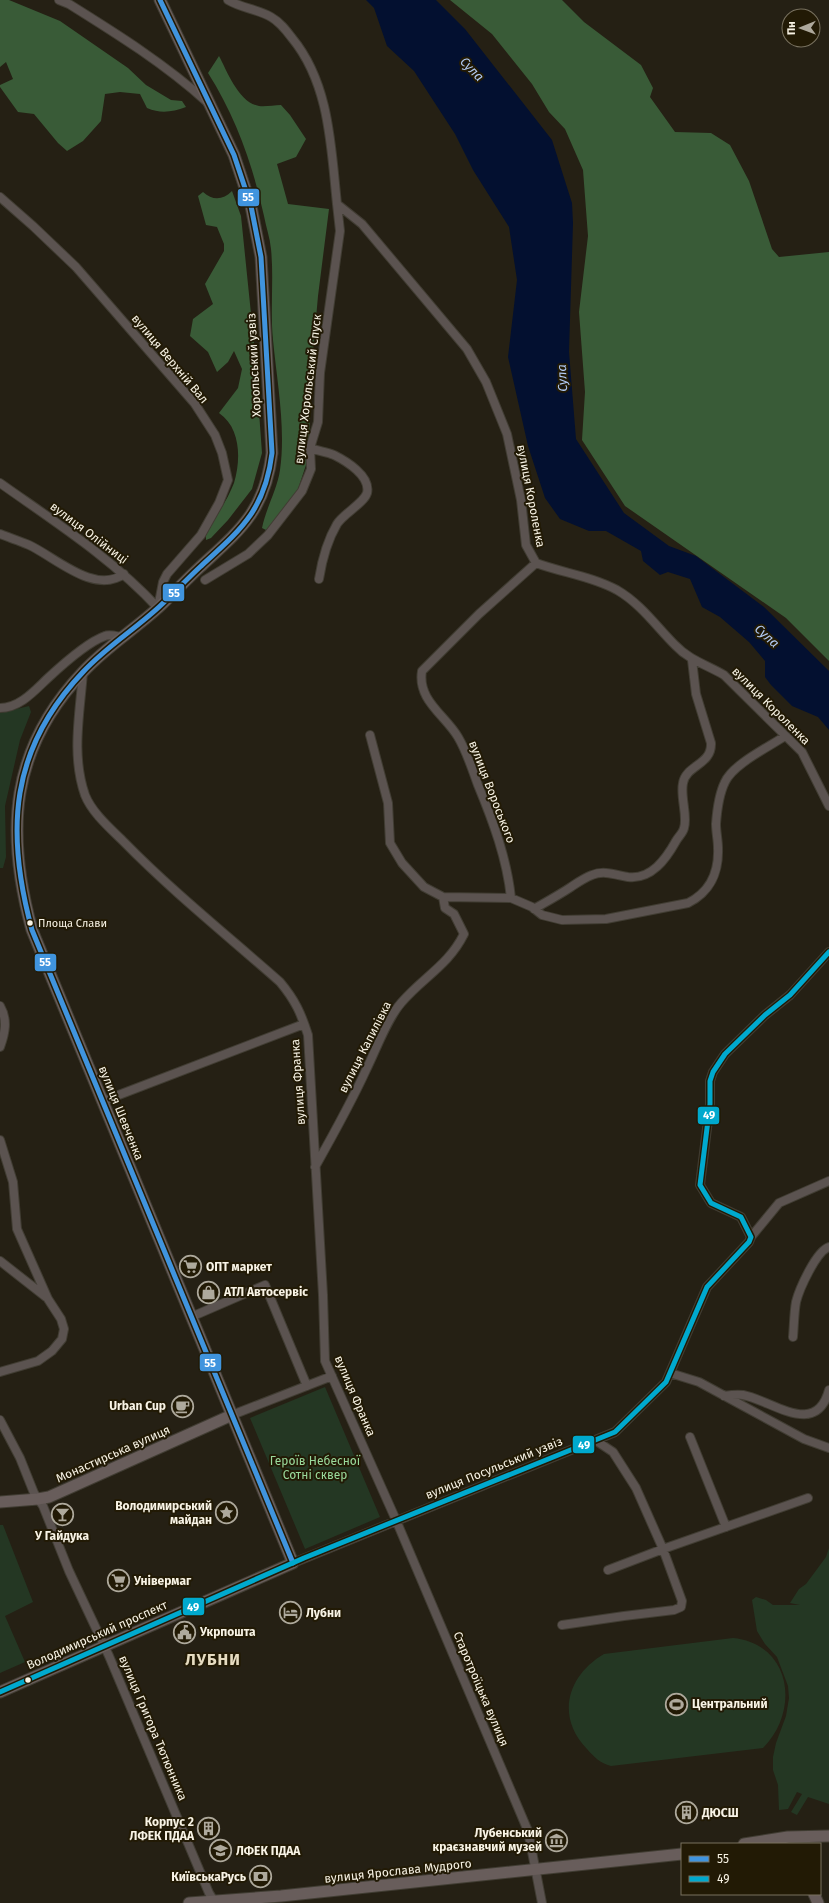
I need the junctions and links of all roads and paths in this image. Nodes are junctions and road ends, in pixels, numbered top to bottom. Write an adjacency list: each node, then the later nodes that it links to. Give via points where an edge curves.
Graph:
1 (59, 0): 4 (street, via 143,52)
2 (160, 0): 4 (main road, Хорольський узвіз)
3 (228, 0): 6 (street, via 270,17 283,27 298,44 312,68 320,88 331,143)
4 (210, 105): 14 (main road, Хорольський узвіз, via 234,155 251,206 261,257 272,453 265,487 250,518)
5 (0, 197): 14 (street, вулиця Верхній Вал, via 76,267 195,404 215,435 222,453 228,480 219,503 201,535 167,574)
6 (337, 204): 7 (street, вулиця Хорольський Спуск, via 340,231 320,373 318,422); 10 (street, вулиця Короленка, via 362,224 467,349 486,382 507,434 521,500 526,545)
7 (310, 448): 12 (street, via 334,455 352,467 366,483 367,492 338,522 326,545); 13 (street, вулиця Хорольський Спуск, via 311,469 302,490 279,523 248,554)
8 (0, 483): 11 (street, вулиця Олійниці)
9 (0, 534): 11 (street, via 30,545 77,573 103,580)
10 (536, 563): 16 (street, вулиця Короленка, via 586,576 617,590 646,613 675,646); 23 (street, вулиця Вороського, via 479,614 422,671 421,678 424,694 457,736 465,751 498,838)
11 (124, 574): 14 (street, вулиця Олійниці)
12 (319, 579)
13 (206, 580)
14 (158, 608): 15 (main road, Хорольський узвіз)
15 (121, 637): 17 (main road, Хорольський узвіз); 18 (street, via 106,635 76,654 32,694 17,704)
16 (692, 660): 20 (street, вулиця Короленка, via 724,675); 24 (street, via 696,694 711,750 706,759 686,774 683,782 684,828 670,851 652,871 637,877 607,873 592,875)
17 (83, 671): 27 (street, вулиця Франка, via 77,742 79,774 86,797 101,820 153,872 280,982 294,998); 29 (main road, вулиця Шевченка, via 58,700 32,745 21,783 18,850 23,897 32,930)
18 (0, 708)
19 (370, 736): 22 (street, via 388,803 390,843 402,863 424,888)
20 (786, 736): 21 (street, вулиця Короленка, via 802,752); 24 (street, via 735,769 725,781 716,825 717,866 712,882 698,898 688,903 606,919 562,920 542,915)
21 (829, 806)
22 (443, 897): 23 (street); 31 (street, вулиця Капилівка, via 445,908 454,914 464,934 457,947 430,977 400,1003 344,1116)
23 (511, 898): 24 (street)
24 (534, 909)
25 (829, 952): 33 (street, via 790,995 725,1054 710,1081 710,1104 700,1186 710,1203 741,1217)
26 (0, 1006): 28 (street, via 5,1019 4,1036)
27 (304, 1024): 29 (street); 31 (street, вулиця Франка, via 308,1035)
28 (0, 1047)
29 (103, 1100): 37 (main road, вулиця Шевченка)
30 (0, 1140): 36 (street, via 13,1182 17,1229)
31 (315, 1167): 41 (street, вулиця Франка, via 325,1361)
32 (829, 1181): 33 (street, вулиця Посульський узвіз, via 779,1203)
33 (751, 1236): 40 (street, вулиця Посульський узвіз, via 749,1242 707,1287)
34 (829, 1247): 38 (street, via 816,1260 804,1280 796,1303)
35 (0, 1261): 36 (street)
36 (48, 1299): 39 (street, via 63,1324 59,1344 38,1361)
37 (191, 1317): 42 (street, via 265,1285); 45 (main road, вулиця Шевченка)
38 (793, 1337)
39 (0, 1372)
40 (670, 1373): 44 (street, via 699,1382); 48 (street, вулиця Посульський узвіз, via 656,1393 615,1432)
41 (332, 1376): 42 (street); 53 (street, вулиця Франка)
42 (307, 1386): 45 (street)
43 (829, 1390): 44 (street, via 826,1402 818,1411 806,1414 796,1414 742,1394)
44 (724, 1396): 49 (street, via 804,1440)
45 (232, 1415): 51 (main road, Монастирська вулиця); 56 (main road, вулиця Шевченка)
46 (0, 1420): 51 (street, вулиця Григора Тютюнника)
47 (690, 1437): 54 (street)
48 (595, 1440): 53 (street, вулиця Посульський узвіз); 55 (street, via 613,1452 621,1462 636,1488)
49 (829, 1448)
50 (808, 1498): 54 (street)
51 (38, 1499): 52 (main road, Монастирська вулиця); 59 (street, вулиця Григора Тютюнника)
52 (0, 1502)
53 (396, 1520): 56 (street, вулиця Посульський узвіз); 65 (street, Старотроїцька вулиця, via 528,1831)
54 (726, 1527): 55 (street)
55 (663, 1549): 57 (street); 58 (street, via 682,1601 681,1607)
56 (293, 1563): 59 (main road, Володимирський проспект)
57 (608, 1570)
58 (562, 1625)
59 (104, 1646): 60 (main road, Володимирський проспект); 66 (street, вулиця Григора Тютюнника)
60 (0, 1692)
61 (829, 1836): 62 (main road)
62 (789, 1840): 63 (main road)
63 (755, 1843)
64 (681, 1854): 65 (main road, вулиця Ярослава Мудрого)
65 (537, 1870): 67 (main road, вулиця Ярослава Мудрого); 69 (street, Старотроїцька вулиця)
66 (214, 1900): 67 (main road, вулиця Ярослава Мудрого); 68 (main road, вулиця Ярослава Мудрого)
67 (276, 1900)
68 (188, 1903)
69 (542, 1903)

